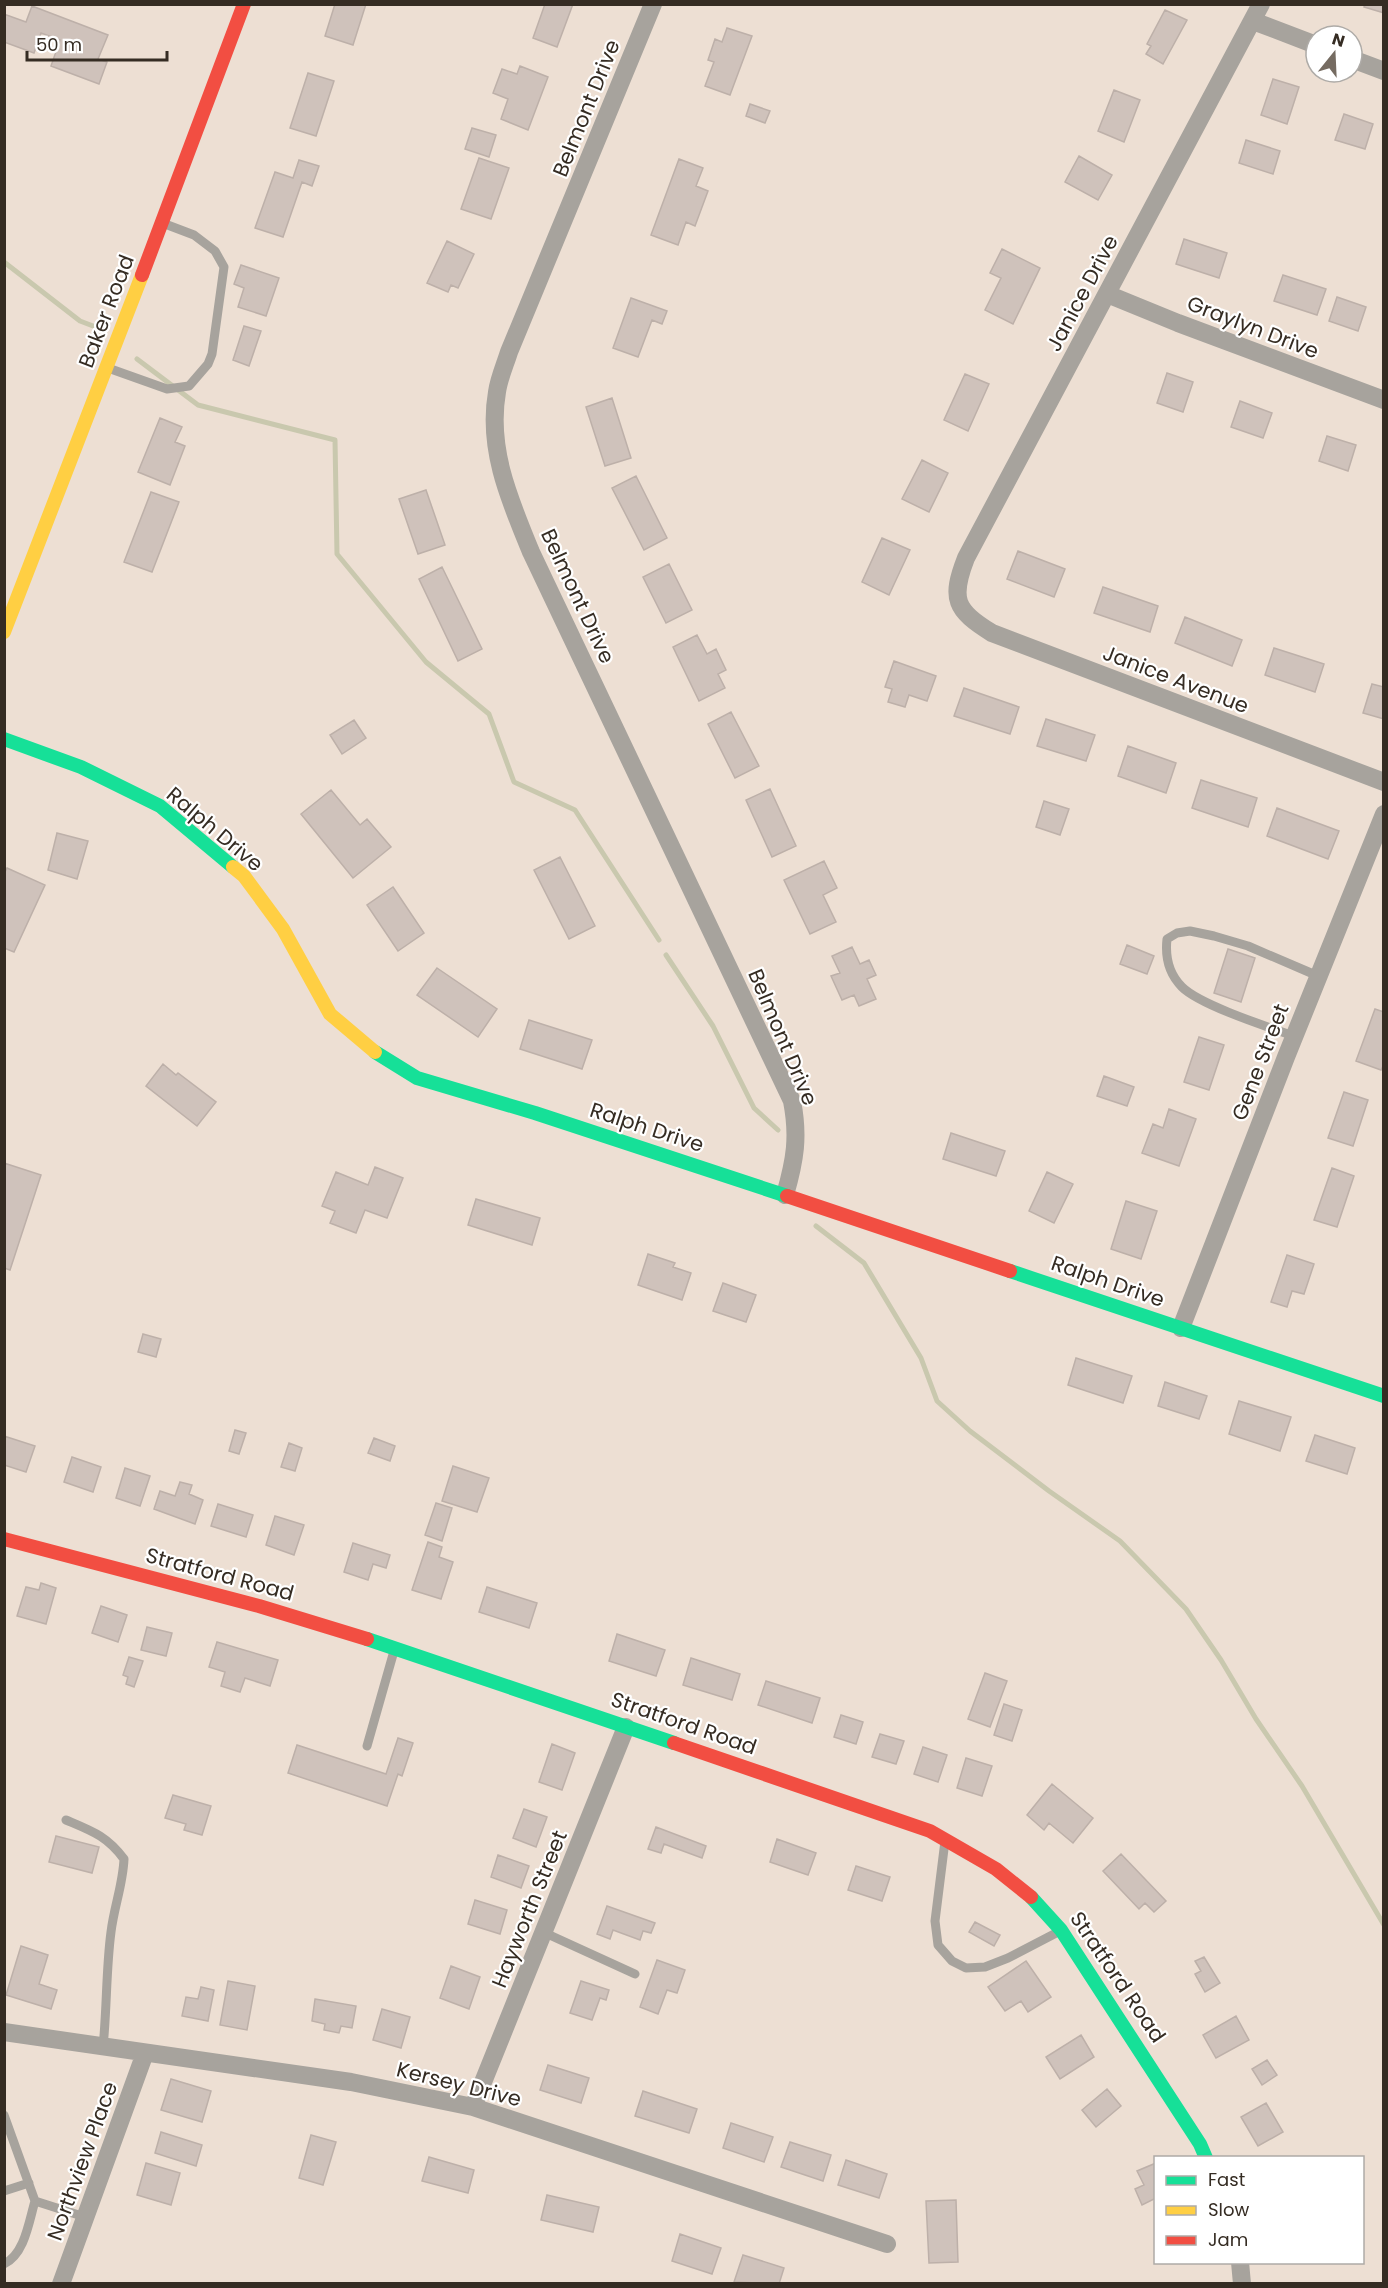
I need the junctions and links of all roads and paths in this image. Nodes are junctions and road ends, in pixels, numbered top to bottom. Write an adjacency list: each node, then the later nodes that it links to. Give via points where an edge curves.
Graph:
1 (244, 4): 7 (street, Baker Road)
2 (653, 4): 18 (street, Belmont Drive, via 509,352 497,392 495,437 505,490 531,552 792,1101 796,1151)
3 (1257, 13): 4 (street); 8 (street, Janice Drive)
4 (1304, 38)
5 (1364, 64): 6 (street)
6 (1383, 71)
7 (162, 223): 9 (street, Baker Road); 9 (lane, via 194,235 215,251 224,267 212,354 189,386 167,389)
8 (1107, 294): 10 (street, Graylyn Drive); 11 (street, Janice Drive, via 966,558 957,581)
9 (107, 367): 12 (street, Baker Road)
10 (1383, 400)
11 (959, 606): 14 (street, Janice Avenue, via 972,621 992,633)
12 (4, 632)
13 (4, 739): 18 (street, Ralph Drive, via 81,767 160,806 244,876 283,929 330,1014 368,1048 417,1078)
14 (1383, 782)
15 (1383, 814): 16 (street, Gene Street)
16 (1318, 976): 17 (street, Gene Street); 17 (lane, via 1214,936 1190,931 1167,939 1165,954 1182,987 1216,1006)
17 (1294, 1036): 19 (street, Gene Street)
18 (785, 1195): 19 (street, Ralph Drive)
19 (1181, 1328): 20 (street, Ralph Drive)
20 (1383, 1396)
21 (4, 1539): 22 (street, Stratford Road, via 259,1606)
22 (395, 1648): 23 (street, Stratford Road); 24 (lane)
23 (626, 1727): 26 (street, Stratford Road); 28 (street, Hayworth Street)
24 (367, 1746)
25 (66, 1820): 31 (lane, via 95,1832 124,1859 110,1934)
26 (945, 1838): 27 (street, Stratford Road, via 996,1869 1036,1901); 27 (lane, via 935,1921 938,1945 952,1960 966,1968 985,1967)
27 (1061, 1930): 35 (street, Stratford Road)
28 (543, 1932): 29 (lane); 33 (street, Hayworth Street)
29 (634, 1974)
30 (4, 2032): 31 (street, Kersey Drive)
31 (103, 2047): 32 (street, Kersey Drive)
32 (145, 2053): 33 (street, Kersey Drive, via 351,2082); 39 (street, Northview Place)
33 (473, 2107): 40 (street, Kersey Drive)
34 (4, 2115): 36 (lane)
35 (1205, 2156)
36 (28, 2182): 37 (lane); 38 (lane)
37 (4, 2191)
38 (35, 2201): 39 (lane); 41 (lane, via 19,2249)
39 (85, 2217): 43 (street, Northview Place)
40 (887, 2244)
41 (4, 2264)
42 (1240, 2264): 44 (street)
43 (61, 2283)
44 (1242, 2283)

